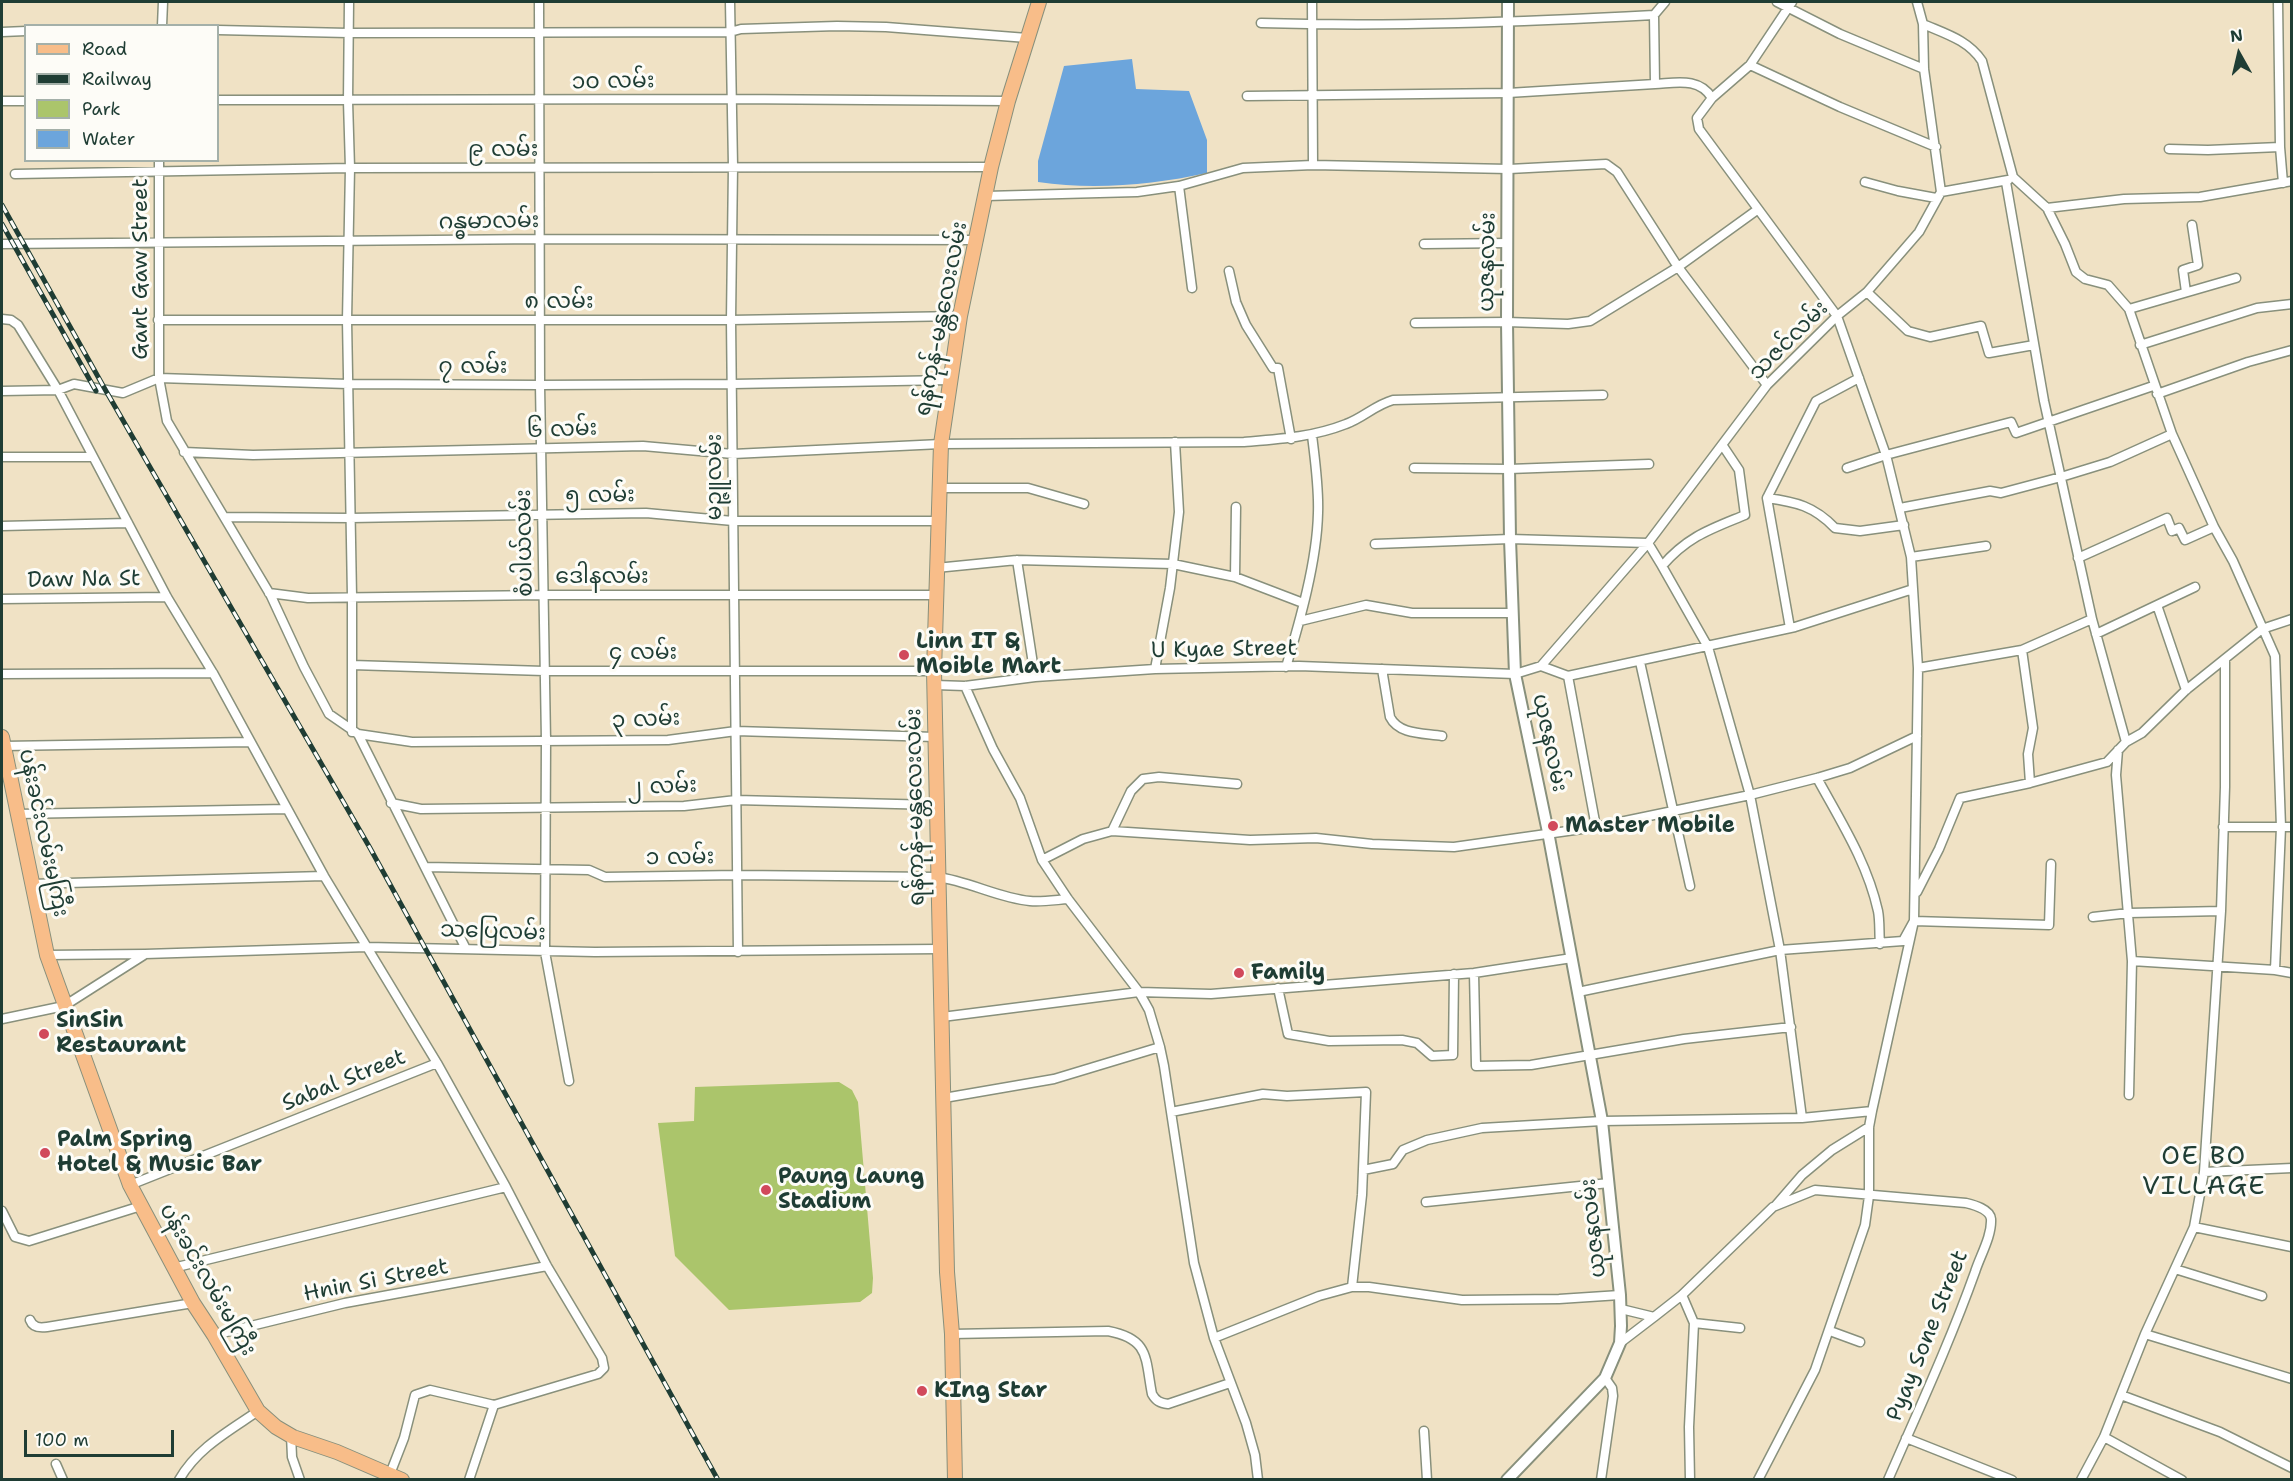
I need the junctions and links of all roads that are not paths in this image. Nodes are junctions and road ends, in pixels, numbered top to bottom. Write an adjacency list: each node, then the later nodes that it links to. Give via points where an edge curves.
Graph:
1 (163, 2): 16 (street)
2 (349, 2): 24 (street)
3 (540, 2): 21 (street, စံပါယ်လမ်း)
4 (730, 2): 23 (street, မဉ္ဇူလမ်း)
5 (1039, 2): 25 (main road, ရန်ကုန်-မန္တလေးလမ်း)
6 (1312, 2): 18 (street)
7 (1508, 2): 14 (street, ယုဇနလမ်း)
8 (1665, 2): 13 (street)
9 (1777, 2): 12 (street)
10 (1917, 2): 17 (street)
11 (2278, 2): 41 (street)
12 (1790, 4): 26 (street); 27 (street, via 1840,34)
13 (1654, 15): 14 (street); 28 (street)
14 (1508, 22): 18 (street); 29 (street, ယုဇနလမ်း)
15 (1262, 23): 18 (street)
16 (162, 24)
17 (1923, 24): 27 (street); 52 (street, via 1966,43 1982,61)
18 (1312, 25): 30 (street)
19 (219, 30): 24 (street)
20 (24, 31): 22 (street)
21 (540, 31): 23 (street); 24 (street); 36 (street, စံပါယ်လမ်း)
22 (2, 32)
23 (730, 32): 25 (street, via 847,26); 33 (street, မဉ္ဇူလမ်း)
24 (348, 33): 35 (street)
25 (1027, 38): 39 (main road, ရန်ကုန်-မန္တလေးလမ်း)
26 (1750, 65): 32 (street); 40 (street)
27 (1924, 69): 40 (street)
28 (1655, 84): 29 (street); 32 (street, via 1687,82 1702,86)
29 (1508, 93): 30 (street); 49 (street, ယုဇနလမ်း)
30 (1312, 95): 31 (street); 44 (street)
31 (1247, 96)
32 (1712, 98): 59 (street, via 1697,118 1699,129)
33 (730, 99): 36 (street, ၁၀ လမ်း); 39 (street, ၁၀ လမ်း); 45 (street, မဉ္ဇူလမ်း)
34 (219, 100): 35 (street, ၁၀ လမ်း)
35 (348, 100): 36 (street, ၁၀ လမ်း); 47 (street)
36 (539, 100): 48 (street, စံပါယ်လမ်း)
37 (2, 101): 38 (street)
38 (24, 101)
39 (1008, 101): 46 (main road, ရန်ကုန်-မန္တလေးလမ်း)
40 (1936, 147): 56 (street)
41 (2280, 147): 42 (street); 54 (street)
42 (2169, 149)
43 (159, 162): 50 (street, Gant Gaw Street)
44 (1313, 165): 49 (street); 55 (street, via 1244,168)
45 (733, 166): 46 (street, ၉ လမ်း); 48 (street, ၉ လမ်း); 62 (street, မဉ္ဇူလမ်း)
46 (992, 166): 57 (main road, ရန်ကုန်-မန္တလေးလမ်း)
47 (350, 168): 48 (street, ၉ လမ်း); 50 (street, ၉ လမ်း); 64 (street)
48 (540, 168): 61 (street, စံပါယ်လမ်း)
49 (1509, 169): 66 (street, ယုဇနလမ်း); 69 (street, via 1606,164 1617,172)
50 (159, 172): 51 (street, ၉ လမ်း); 65 (street, Gant Gaw Street)
51 (15, 174)
52 (2009, 179): 56 (street); 58 (street); 86 (street)
53 (1865, 182): 56 (street, via 1898,191)
54 (2287, 182): 58 (street, via 2200,197 2124,199)
55 (1179, 186): 57 (street, via 1137,192); 72 (street)
56 (1938, 195): 73 (street, သဇင်လမ်း, via 1919,232)
57 (986, 196): 63 (main road, ရန်ကုန်-မန္တလေးလမ်း)
58 (2047, 208): 76 (street, via 2076,272 2085,279 2108,285)
59 (1757, 210): 69 (street); 78 (street)
60 (2192, 225): 74 (street, via 2198,265 2183,270)
61 (541, 239): 62 (street, ဂန္ဓမာလမ်း); 64 (street, ဂန္ဓမာလမ်း); 82 (street, စံပါယ်လမ်း)
62 (732, 240): 63 (street, ဂန္ဓမာလမ်း); 83 (street, မဉ္ဇူလမ်း)
63 (978, 240): 77 (main road, ရန်ကုန်-မန္တလေးလမ်း)
64 (349, 242): 65 (street, ဂန္ဓမာလမ်း); 81 (street)
65 (160, 243): 67 (street, ဂန္ဓမာလမ်း); 80 (street, Gant Gaw Street)
66 (1508, 243): 68 (street); 84 (street, ယုဇနလမ်း)
67 (2, 244)
68 (1425, 244)
69 (1678, 267): 84 (street, via 1590,321); 95 (street)
70 (1229, 271): 104 (street, via 1246,324 1274,368 1278,368)
71 (2236, 278): 74 (street)
72 (1192, 288)
73 (1867, 292): 78 (street, သဇင်လမ်း); 86 (street, via 1908,331 1930,337 1981,326 1989,353)
74 (2186, 292): 76 (street)
75 (2292, 304): 87 (street, via 2257,308)
76 (2129, 309): 87 (street)
77 (960, 316): 83 (street, ၈ လမ်း); 91 (main road, ရန်ကုန်-မန္တလေးလမ်း)
78 (1837, 316): 90 (street); 95 (street, သဇင်လမ်း)
79 (2, 319): 96 (street, via 18,325)
80 (158, 320): 81 (street, ၈ လမ်း); 89 (street, Gant Gaw Street)
81 (347, 320): 82 (street, ၈ လမ်း); 92 (street)
82 (541, 320): 83 (street, ၈ လမ်း); 94 (street, စံပါယ်လမ်း)
83 (731, 320): 93 (street, မဉ္ဇူလမ်း)
84 (1507, 322): 85 (street); 100 (street, ယုဇနလမ်း)
85 (1415, 323)
86 (2034, 345): 101 (street)
87 (2140, 345): 97 (street)
88 (2292, 350): 97 (street)
89 (159, 378): 92 (street, ၇ လမ်း); 96 (street, ၇ လမ်း, via 123,393 74,384); 109 (street, Gant Gaw Street, via 164,411)
90 (1859, 378): 112 (street); 121 (street, via 1816,401)
91 (950, 380): 93 (street, ၇ လမ်း); 106 (main road, ရန်ကုန်-မန္တလေးလမ်း)
92 (348, 384): 94 (street, ၇ လမ်း); 110 (street)
93 (733, 384): 94 (street, ၇ လမ်း); 111 (street, မဉ္ဇူလမ်း)
94 (540, 385): 108 (street, စံပါယ်လမ်း)
95 (1767, 385): 107 (street, သဇင်လမ်း)
96 (58, 390): 98 (street, ၇ လမ်း); 114 (street)
97 (2155, 390): 101 (street); 102 (street)
98 (2, 392)
99 (1603, 395): 100 (street, ၆ လမ်း)
100 (1509, 397): 103 (street, ၆ လမ်း, via 1393,400 1348,423); 118 (street, ယုဇနလမ်း)
101 (2049, 422): 112 (street, via 2016,433 2011,422); 119 (street)
102 (2172, 434): 119 (street, via 2110,462); 133 (street)
103 (1312, 435): 104 (street, ၆ လမ်း); 154 (street, via 1317,532)
104 (1291, 439): 105 (street, ၆ လမ်း)
105 (1175, 442): 106 (street, ၆ လမ်း); 141 (street, via 1179,512)
106 (941, 444): 111 (street, ၆ လမ်း); 120 (main road, ရန်ကုန်-မန္တလေးလမ်း)
107 (1723, 446): 135 (street, သဇင်လမ်း); 142 (street, via 1739,470 1745,515 1718,524 1672,554)
108 (541, 449): 110 (street, ၆ လမ်း); 111 (street, ၆ လမ်း, via 644,446); 125 (street, စံပါယ်လမ်း)
109 (184, 452): 110 (street, ၆ လမ်း); 126 (street, Gant Gaw Street)
110 (349, 452): 127 (street)
111 (733, 454): 129 (street, မဉ္ဇူလမ်း)
112 (1886, 455): 117 (street); 124 (street)
113 (2, 457): 114 (street)
114 (93, 457): 130 (street)
115 (1649, 464): 118 (street)
116 (1414, 468): 118 (street)
117 (1847, 468)
118 (1509, 469): 134 (street, ယုဇနလမ်း)
119 (2061, 477): 124 (street, via 2001,493 1990,491); 139 (street)
120 (940, 488): 122 (street, via 1028,488); 128 (main road, ရန်ကုန်-မန္တလေးလမ်း)
121 (1767, 498): 131 (street, via 1796,502 1824,517 1835,528 1860,531); 160 (street)
122 (1084, 504)
123 (1236, 507): 144 (street)
124 (1900, 508): 131 (street)
125 (542, 515): 127 (street, ၅ လမ်း); 129 (street, ၅ လမ်း, via 646,513); 148 (street, စံပါယ်လမ်း)
126 (225, 517): 127 (street, ၅ လမ်း); 147 (street, Gant Gaw Street)
127 (350, 518): 151 (street)
128 (939, 520): 129 (street, ၅ လမ်း); 143 (main road, ရန်ကုန်-မန္တလေးလမ်း)
129 (733, 521): 149 (street, မဉ္ဇူလမ်း)
130 (128, 523): 132 (street); 152 (street)
131 (1904, 525): 138 (street)
132 (2, 526)
133 (2214, 527): 139 (street, via 2185,540 2179,528 2172,531 2167,518); 161 (street, via 2234,561)
134 (1510, 539): 135 (street); 136 (street); 156 (street, ယုဇနလမ်း)
135 (1648, 543): 142 (street); 168 (street, သဇင်လမ်း)
136 (1375, 544)
137 (1986, 546): 138 (street)
138 (1911, 557): 146 (street)
139 (2078, 558): 157 (street)
140 (1017, 560): 141 (street); 143 (street); 180 (street)
141 (1173, 564): 144 (street); 171 (street)
142 (1662, 566): 163 (street)
143 (936, 568): 150 (main road, ရန်ကုန်-မန္တလေးလမ်း)
144 (1234, 578): 154 (street)
145 (2195, 588): 155 (street)
146 (1913, 589): 160 (street); 170 (street)
147 (269, 593): 151 (street, ဒေါနလမ်း); 185 (street, Gant Gaw Street, via 329,714)
148 (544, 595): 149 (street, ဒေါနလမ်း); 151 (street, ဒေါနလမ်း); 174 (street, စံပါယ်လမ်း)
149 (735, 595): 150 (street, ဒေါနလမ်း); 175 (street, မဉ္ဇူလမ်း)
150 (935, 595): 173 (main road, ရန်ကုန်-မန္တလေးလမ်း)
151 (352, 596): 167 (street)
152 (167, 597): 153 (street, Daw Na St); 176 (street)
153 (2, 599)
154 (1303, 603): 159 (street)
155 (2157, 605): 162 (street); 183 (street)
156 (1512, 613): 159 (street, via 1412,614 1366,605); 178 (street, ယုဇနလမ်း)
157 (2092, 619): 162 (street); 164 (street)
158 (2292, 619): 161 (street)
159 (1300, 621): 169 (street)
160 (1790, 628): 163 (street)
161 (2262, 629): 165 (street); 208 (street, via 2275,656)
162 (2096, 634): 192 (street)
163 (1708, 647): 166 (street); 198 (street)
164 (2022, 650): 170 (street); 195 (street, via 2033,728 2028,754)
165 (2225, 659): 183 (street); 207 (street)
166 (1640, 662): 179 (street); 204 (street)
167 (352, 665): 174 (street, ၄ လမ်း); 185 (street)
168 (1541, 666): 178 (street, U Kyae Street); 179 (street)
169 (1286, 667): 171 (street, U Kyae Street); 172 (street, U Kyae Street)
170 (1918, 668): 187 (street)
171 (1155, 669): 180 (street, U Kyae Street)
172 (1382, 669): 178 (street, U Kyae Street); 186 (street, via 1392,722 1404,730)
173 (934, 670): 175 (street, ၄ လမ်း); 181 (main road, ရန်ကုန်-မန္တလေးလမ်း)
174 (544, 671): 175 (street, ၄ လမ်း); 189 (street, စံပါယ်လမ်း)
175 (735, 671): 184 (street, မဉ္ဇူလမ်း)
176 (213, 673): 177 (street); 191 (street)
177 (2, 674)
178 (1515, 674): 211 (street, ယုဇနလမ်း)
179 (1568, 676): 206 (street)
180 (1035, 677): 182 (street, U Kyae Street)
181 (935, 685): 182 (street, U Kyae Street); 188 (main road, ရန်ကုန်-မန္တလေးလမ်း)
182 (964, 686): 212 (street, via 1020,798)
183 (2186, 690): 192 (street, via 2142,733)
184 (736, 731): 188 (street, ၃ လမ်း); 189 (street, ၃ လမ်း, via 668,740); 199 (street, မဉ္ဇူလမ်း)
185 (355, 733): 189 (street, ၃ လမ်း, via 412,742); 200 (street)
186 (1442, 736)
187 (1917, 736): 194 (street, via 1850,768); 221 (street)
188 (935, 737): 201 (main road, ရန်ကုန်-မန္တလေးလမ်း)
189 (546, 740): 203 (street, စံပါယ်လမ်း)
190 (3, 742): 191 (street); 197 (main road, ပန်းခင်းလမ်းမကြီး)
191 (250, 742): 202 (street)
192 (2126, 742): 193 (street)
193 (2118, 750): 195 (street, via 2107,762); 224 (street, via 2116,775)
194 (1817, 778): 198 (street); 227 (street, via 1854,843 1867,875 1878,913)
195 (2030, 783): 221 (street, via 1960,798)
196 (1237, 784): 210 (street, via 1143,779 1131,790)
197 (7, 788): 205 (main road, ပန်းခင်းလမ်းမကြီး)
198 (1749, 795): 204 (street); 231 (street)
199 (736, 800): 201 (street, ၂ လမ်း); 203 (street, ၂ လမ်း, via 684,806); 216 (street, မဉ္ဇူလမ်း)
200 (391, 804): 203 (street, ၂ လမ်း, via 421,809); 214 (street)
201 (936, 805): 218 (main road, ရန်ကုန်-မန္တလေးလမ်း)
202 (287, 808): 205 (street); 217 (street)
203 (544, 808): 215 (street, စံပါယ်လမ်း)
204 (1674, 811): 206 (street); 220 (street)
205 (17, 814): 219 (main road, ပန်းခင်းလမ်းမကြီး)
206 (1596, 827): 211 (street)
207 (2223, 827): 208 (street); 223 (street)
208 (2281, 827): 209 (street); 239 (street)
209 (2292, 827)
210 (1112, 831): 211 (street, via 1454,847); 212 (street, via 1083,839)
211 (1548, 832): 236 (street, ယုဇနလမ်း)
212 (1042, 860): 222 (street)
213 (2051, 864): 226 (street, via 2049,925)
214 (425, 867): 215 (street, ၁ လမ်း); 229 (street)
215 (546, 868): 216 (street, ၁ လမ်း, via 589,870 605,877); 232 (street, စံပါယ်လမ်း)
216 (738, 875): 218 (street, ၁ လမ်း); 233 (street, မဉ္ဇူလမ်း)
217 (324, 876): 219 (street); 228 (street)
218 (937, 877): 222 (street, ၁ လမ်း, via 957,879 1031,901); 230 (main road, ရန်ကုန်-မန္တလေးလမ်း)
219 (31, 884): 235 (main road, ပန်းခင်းလမ်းမကြီး)
220 (1690, 886)
221 (1916, 894): 226 (street)
222 (1068, 899): 244 (street)
223 (2221, 911): 224 (street); 238 (street)
224 (2129, 913): 225 (street); 237 (street)
225 (2093, 917)
226 (1914, 921): 227 (street, via 1903,941); 256 (street)
227 (1880, 944): 231 (street)
228 (367, 947): 229 (street, သပြေလမ်း); 234 (street, သပြေလမ်း); 252 (street)
229 (466, 949): 232 (street, သပြေလမ်း)
230 (939, 949): 233 (street, သပြေလမ်း); 247 (main road, ရန်ကုန်-မန္တလေးလမ်း)
231 (1780, 950): 245 (street); 249 (street)
232 (545, 952): 233 (street, သပြေလမ်း); 253 (street, စံပါယ်လမ်း)
233 (738, 952)
234 (145, 954): 235 (street, သပြေလမ်း); 246 (street)
235 (47, 955): 246 (main road, ပန်းခင်းလမ်းမကြီး)
236 (1572, 958): 240 (street); 245 (street, ယုဇနလမ်း)
237 (2132, 961): 238 (street); 254 (street)
238 (2218, 966): 239 (street); 263 (street)
239 (2275, 970): 241 (street)
240 (1474, 973): 242 (street); 251 (street, via 1476,1066 1531,1065)
241 (2292, 973)
242 (1454, 974): 243 (street); 243 (street, via 1453,1055 1432,1056 1417,1042 1402,1040 1329,1041 1288,1034)
243 (1278, 988): 244 (street, via 1211,994)
244 (1139, 992): 247 (street); 250 (street)
245 (1578, 992): 251 (street, ယုဇနလမ်း)
246 (64, 1006): 248 (street); 265 (main road, ပန်းခင်းလမ်းမကြီး)
247 (942, 1017): 255 (main road, ရန်ကုန်-မန္တလေးလမ်း)
248 (2, 1019)
249 (1791, 1027): 251 (street); 258 (street)
250 (1160, 1047): 255 (street, via 1054,1079); 257 (street)
251 (1588, 1055): 259 (street, ယုဇနလမ်း)
252 (437, 1063): 265 (street, Sabal Street); 266 (street)
253 (569, 1081)
254 (2129, 1095)
255 (944, 1098): 288 (main road, ရန်ကုန်-မန္တလေးလမ်း)
256 (1872, 1111): 258 (street); 260 (street)
257 (1171, 1112): 262 (street, via 1263,1094 1366,1092); 291 (street, via 1194,1263)
258 (1802, 1118): 259 (street)
259 (1602, 1120): 262 (street, via 1482,1128 1427,1140 1403,1150 1393,1164); 264 (street, ယုဇနလမ်း)
260 (1869, 1127): 267 (street); 270 (street, via 1832,1150)
261 (2292, 1168): 263 (street)
262 (1363, 1170): 277 (street)
263 (2204, 1172): 272 (street)
264 (1609, 1183): 268 (street); 278 (street, ယုဇနလမ်း)
265 (130, 1185): 269 (main road, ပန်းခင်းလမ်းမကြီး)
266 (506, 1187): 274 (street); 275 (street)
267 (1869, 1196): 270 (street, via 1815,1190); 287 (street, via 1866,1219); 303 (street, Pyay Sone Street, via 1966,1203 1990,1215 1988,1235 1961,1311)
268 (1426, 1202)
269 (141, 1206): 271 (street, via 29,1241 15,1238); 275 (main road, ပန်းခင်းလမ်းမကြီး)
270 (1773, 1207): 279 (street)
271 (2, 1211)
272 (2194, 1227): 273 (street); 276 (street)
273 (2292, 1247)
274 (547, 1266): 290 (street, Hnin Si Street, via 345,1303); 298 (street, via 602,1358 604,1368 598,1374)
275 (173, 1268): 281 (main road, ပန်းခင်းလမ်းမကြီး)
276 (2175, 1269): 280 (street); 289 (street)
277 (1352, 1287): 278 (street, via 1462,1300); 291 (street)
278 (1620, 1295): 282 (street, ယုဇနလမ်း)
279 (1682, 1295): 283 (street); 285 (street)
280 (2262, 1296)
281 (193, 1303): 284 (street, via 38,1328); 290 (main road, ပန်းခင်းလမ်းမကြီး)
282 (1621, 1308): 283 (street); 293 (street, ယုဇနလမ်း)
283 (1654, 1317): 293 (street)
284 (30, 1320)
285 (1694, 1323): 286 (street); 316 (street)
286 (1740, 1328)
287 (1830, 1331): 292 (street); 317 (street, via 1815,1370)
288 (952, 1334): 296 (street, via 1124,1334 1139,1344 1152,1394 1161,1403); 311 (main road, ရန်ကုန်-မန္တလေးလမ်း)
289 (2145, 1334): 295 (street); 297 (street)
290 (214, 1335): 299 (main road, ပန်းခင်းလမ်းမကြီး)
291 (1214, 1338): 296 (street)
292 (1860, 1342)
293 (1620, 1343): 294 (street, ယုဇနလမ်း)
294 (1605, 1378): 314 (street, ယုဇနလမ်း); 315 (street, via 1613,1396)
295 (2292, 1379)
296 (1230, 1383): 312 (street, via 1246,1423)
297 (2121, 1395): 302 (street); 305 (street, via 2220,1432)
298 (494, 1405): 306 (street, via 430,1390 415,1395); 310 (street)
299 (258, 1411): 301 (main road, ပန်းခင်းလမ်းမကြီး); 308 (street, via 209,1444)
300 (1424, 1431): 313 (street)
301 (291, 1435): 306 (main road, ပန်းခင်းလမ်းမကြီး); 309 (street, via 292,1456)
302 (2104, 1437): 320 (street); 321 (street)
303 (1906, 1438): 318 (street, Pyay Sone Street); 319 (street)
304 (56, 1464): 307 (street)
305 (2292, 1468)
306 (396, 1477)
307 (63, 1479)
308 (179, 1479)
309 (300, 1479)
310 (468, 1479)
311 (955, 1479)
312 (1258, 1479)
313 (1427, 1479)
314 (1507, 1479)
315 (1601, 1479)
316 (1690, 1479)
317 (1758, 1479)
318 (1888, 1479)
319 (2012, 1479)
320 (2081, 1479)
321 (2182, 1479)

